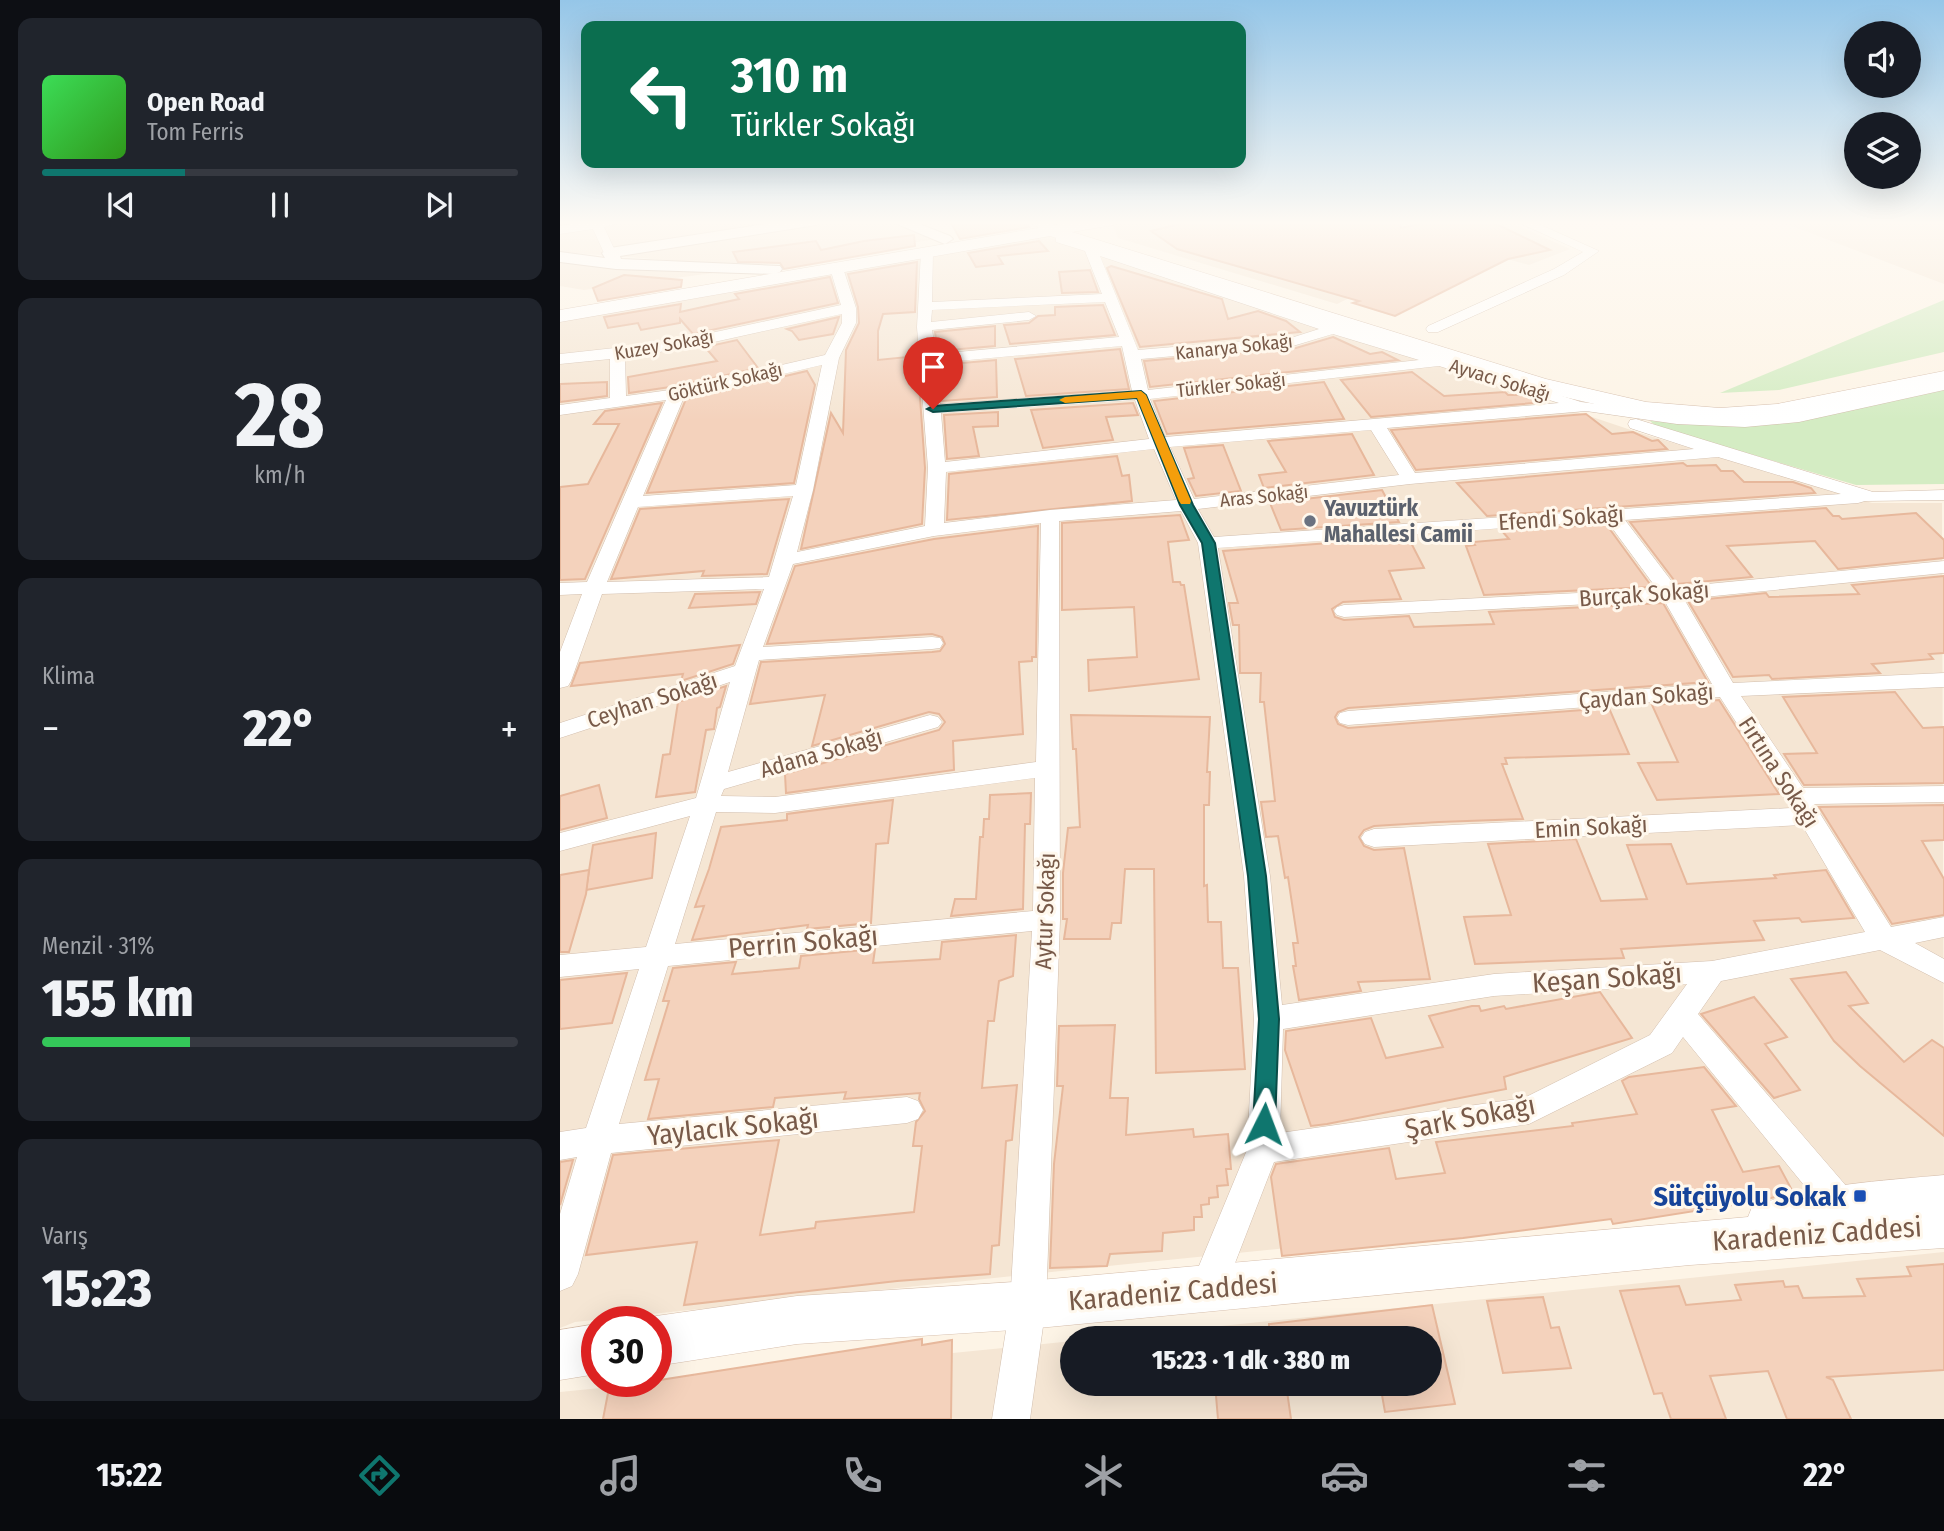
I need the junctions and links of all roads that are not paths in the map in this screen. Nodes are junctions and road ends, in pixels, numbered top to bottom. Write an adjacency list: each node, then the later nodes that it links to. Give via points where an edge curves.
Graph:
1 (669, 287): 11 (main road)
2 (726, 287): 14 (main road)
3 (843, 287): 13 (street)
4 (926, 287): 12 (street)
5 (1108, 287): 10 (street)
6 (1232, 287): 17 (street, Ayvacı Sokağı)
7 (1234, 287): 26 (main road, via 1552,388 1620,404 1718,415 1757,413)
8 (1273, 287): 24 (main road, Ayvacı Sokağı, via 1559,377 1665,398 1738,401 1777,397)
9 (1525, 287): 18 (street)
10 (1110, 298): 12 (street); 19 (street)
11 (560, 306)
12 (925, 306): 16 (street)
13 (849, 308): 20 (street, Kuzey Sokağı); 21 (street, via 849,323)
14 (560, 316)
15 (1029, 316): 16 (street)
16 (924, 327): 23 (street)
17 (1333, 329): 19 (street, Kanarya Sokağı, via 1296,341); 25 (street, Ayvacı Sokağı)
18 (1433, 329)
19 (1130, 348): 23 (street, Kanarya Sokağı); 29 (street)
20 (617, 353): 22 (street, Kuzey Sokağı); 30 (street)
21 (831, 358): 28 (street, Göktürk Sokağı); 39 (street)
22 (560, 359)
23 (929, 359): 32 (street)
24 (1944, 359)
25 (1445, 362): 29 (street, Türkler Sokağı); 31 (street, Ayvacı Sokağı)
26 (1944, 377)
27 (1944, 385): 31 (street, via 1799,417 1745,422)
28 (677, 394): 30 (street, Göktürk Sokağı); 42 (street)
29 (1141, 395): 32 (street, Türkler Sokağı); 35 (street)
30 (618, 403): 33 (street, Göktürk Sokağı)
31 (1586, 407): 34 (street); 36 (street, Ayvacı Sokağı)
32 (933, 409): 37 (street)
33 (560, 410)
34 (1376, 424): 35 (street); 38 (street)
35 (1159, 443): 37 (street); 43 (street)
36 (1719, 452): 38 (street, Aras Sokağı); 41 (street, Ayvacı Sokağı)
37 (937, 468): 46 (street)
38 (1410, 479): 43 (street, Aras Sokağı)
39 (804, 490): 42 (street); 48 (street)
40 (1944, 495): 41 (street, Ayvacı Sokağı)
41 (1872, 498): 44 (street, Efendi Sokağı)
42 (630, 502): 52 (street)
43 (1186, 505): 45 (street, Aras Sokağı); 47 (street)
44 (1612, 515): 47 (street, Efendi Sokağı); 53 (street, Fırtına Sokağı)
45 (1050, 516): 46 (street, Aras Sokağı); 63 (street, Aytur Sokağı)
46 (934, 530): 48 (street, Aras Sokağı)
47 (1208, 543): 77 (street, via 1257,876)
48 (785, 560): 50 (street)
49 (1944, 567): 53 (street, Burçak Sokağı)
50 (775, 583): 52 (street); 56 (street)
51 (560, 589): 52 (street)
52 (594, 589): 58 (street)
53 (1671, 594): 54 (street, Burçak Sokağı); 59 (street, Fırtına Sokağı)
54 (1344, 611)
55 (932, 643): 56 (street, Ceyhan Sokağı)
56 (748, 662): 62 (street, Ceyhan Sokağı); 64 (street)
57 (1944, 680): 59 (street, Çaydan Sokağı)
58 (560, 681)
59 (1726, 690): 60 (street, Çaydan Sokağı); 66 (street, Fırtına Sokağı)
60 (1348, 718)
61 (930, 722): 64 (street, Adana Sokağı)
62 (560, 731)
63 (1048, 768): 64 (street, via 775,805); 69 (street, Aytur Sokağı)
64 (709, 794): 68 (street, Adana Sokağı); 72 (street)
65 (1944, 794): 66 (street, Emin Sokağı)
66 (1802, 806): 67 (street, Emin Sokağı); 71 (street, Fırtına Sokağı)
67 (1374, 838)
68 (560, 842)
69 (1046, 920): 72 (street, Perrin Sokağı); 88 (street, Aytur Sokağı)
70 (1944, 927): 71 (street, Keşan Sokağı)
71 (1884, 939): 74 (street, Keşan Sokağı); 75 (street, Fırtına Sokağı)
72 (658, 955): 73 (street, Perrin Sokağı); 79 (street)
73 (560, 966)
74 (1712, 972): 76 (street, Şark Sokağı); 77 (street, Keşan Sokağı, via 1493,985)
75 (1944, 972)
76 (1681, 1014): 81 (street, Şark Sokağı, via 1661,1044 1529,1111); 83 (street)
77 (1269, 1019): 81 (street)
78 (907, 1110): 79 (street, Yaylacık Sokağı)
79 (597, 1140): 80 (street, Yaylacık Sokağı); 86 (street)
80 (560, 1146)
81 (1263, 1150): 87 (street)
82 (1944, 1196): 83 (main road, Karadeniz Caddesi)
83 (1842, 1206): 85 (main road, Karadeniz Caddesi)
84 (1944, 1226): 85 (main road, Karadeniz Caddesi)
85 (1690, 1243): 87 (main road, Karadeniz Caddesi)
86 (560, 1274)
87 (1207, 1290): 88 (main road, Karadeniz Caddesi)
88 (1028, 1305): 89 (main road, Karadeniz Caddesi, via 797,1320); 92 (street, Aytur Sokağı)
89 (672, 1339)
90 (581, 1352): 91 (main road)
91 (560, 1355)
92 (1011, 1419)

